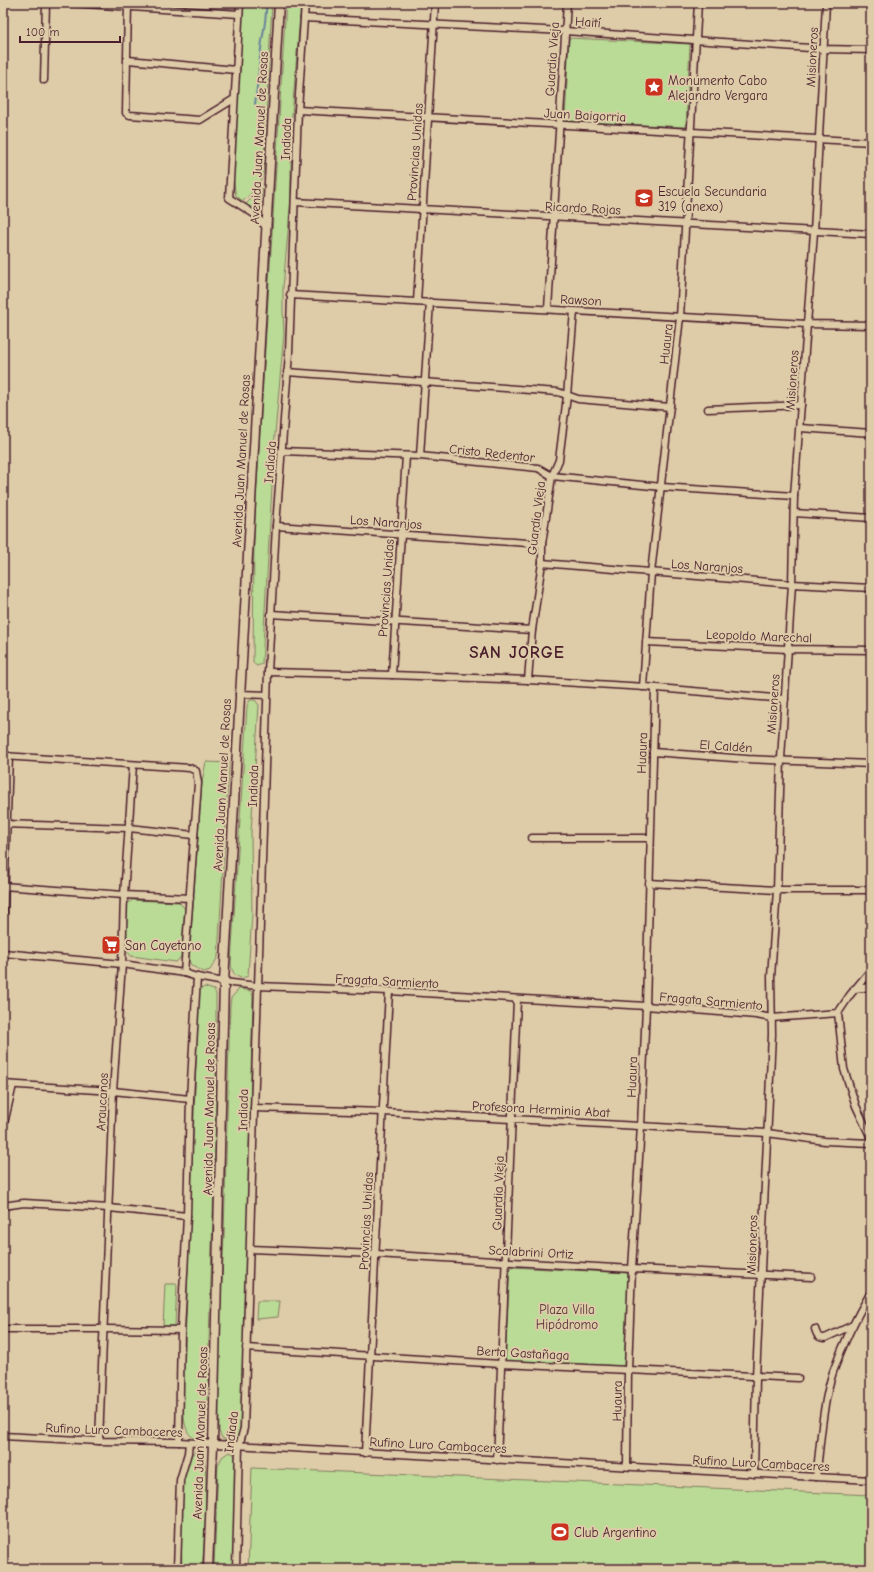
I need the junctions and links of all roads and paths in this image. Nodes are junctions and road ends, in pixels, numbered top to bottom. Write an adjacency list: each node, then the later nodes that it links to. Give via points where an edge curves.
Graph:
1 (46, 3): 20 (street)
2 (70, 3): 10 (street)
3 (240, 3): 11 (street)
4 (278, 3): 32 (main road, Avenida Juan Manuel de Rosas)
5 (305, 3): 12 (street, Indiada)
6 (436, 3): 13 (street, Provincias Unidas)
7 (567, 3): 14 (street, Guardia Vieja)
8 (698, 3): 15 (street, Huaura)
9 (826, 3): 16 (street, Misioneros)
10 (128, 5): 11 (street); 18 (street)
11 (239, 14): 19 (street)
12 (304, 18): 13 (street, Haití); 22 (street, Indiada)
13 (434, 25): 14 (street, Haití); 23 (street, Provincias Unidas)
14 (565, 31): 15 (street, Haití); 24 (street, Guardia Vieja)
15 (696, 40): 16 (street, Haití); 25 (street, Huaura)
16 (824, 49): 17 (street, Haití); 26 (street, Misioneros)
17 (871, 50)
18 (128, 60): 19 (street); 21 (street, via 126,113 130,115 200,120)
19 (236, 70): 21 (street)
20 (44, 80)
21 (234, 99): 32 (street, via 229,198 254,214)
22 (298, 110): 23 (street, Juan Baigorria); 28 (street, Indiada)
23 (428, 117): 24 (street, Juan Baigorria); 29 (street, Provincias Unidas)
24 (559, 124): 25 (street, Juan Baigorria); 30 (street, Guardia Vieja)
25 (690, 132): 26 (street, Juan Baigorria); 31 (street, Huaura)
26 (819, 139): 27 (street, Juan Baigorria); 33 (street, Misioneros)
27 (871, 142)
28 (294, 202): 29 (street, Ricardo Rojas); 35 (street, Indiada)
29 (423, 208): 30 (street, Ricardo Rojas); 36 (street, Provincias Unidas)
30 (553, 217): 31 (street, Ricardo Rojas); 38 (street, Guardia Vieja)
31 (685, 224): 33 (street, Ricardo Rojas); 40 (street, Huaura)
32 (266, 227): 77 (main road, Avenida Juan Manuel de Rosas)
33 (814, 232): 34 (street, Ricardo Rojas); 41 (street, Misioneros)
34 (871, 234)
35 (290, 295): 36 (street, Rawson); 43 (street, Indiada)
36 (417, 302): 37 (street, Rawson)
37 (430, 302): 38 (street, Rawson); 44 (street)
38 (548, 309): 39 (street, Rawson)
39 (574, 311): 40 (street, Rawson); 45 (street, Guardia Vieja)
40 (680, 316): 41 (street, Rawson); 47 (street, Huaura)
41 (807, 324): 42 (street, Rawson); 46 (street, Misioneros)
42 (871, 326)
43 (287, 372): 44 (street); 51 (street, Indiada)
44 (425, 382): 45 (street, via 558,392); 53 (street)
45 (567, 396): 47 (street); 54 (street, Guardia Vieja, via 559,460)
46 (801, 405): 48 (street); 49 (street, Misioneros)
47 (670, 407): 55 (street, Huaura)
48 (708, 409)
49 (800, 428): 50 (street); 56 (street, Misioneros)
50 (871, 433)
51 (282, 451): 52 (street, Cristo Redentor); 59 (street, Indiada)
52 (406, 456): 53 (street, Cristo Redentor); 60 (street, Provincias Unidas)
53 (420, 456): 54 (street, Cristo Redentor, via 538,468)
54 (552, 476): 55 (street, Cristo Redentor); 61 (street, Guardia Vieja)
55 (662, 487): 56 (street, Cristo Redentor); 63 (street, Huaura)
56 (794, 496): 57 (street, Misioneros)
57 (794, 513): 58 (street); 64 (street, Misioneros)
58 (871, 518)
59 (276, 526): 60 (street, Los Naranjos); 66 (street, Indiada)
60 (401, 535): 61 (street, Los Naranjos); 67 (street, Provincias Unidas)
61 (542, 544): 62 (street, Guardia Vieja)
62 (542, 563): 63 (street, Los Naranjos); 68 (street, Guardia Vieja)
63 (651, 573): 64 (street, Los Naranjos); 69 (street, Huaura)
64 (792, 584): 65 (street, Los Naranjos); 70 (street, Misioneros)
65 (871, 588)
66 (271, 614): 67 (street); 72 (street, Indiada)
67 (395, 622): 68 (street); 73 (street, Provincias Unidas)
68 (532, 630): 74 (street, Guardia Vieja)
69 (646, 642): 70 (street, Leopoldo Marechal); 75 (street, Huaura)
70 (788, 649): 71 (street, Leopoldo Marechal); 79 (street, Misioneros)
71 (871, 650)
72 (268, 672): 73 (street); 78 (street, Indiada)
73 (392, 675): 74 (street)
74 (528, 680): 75 (street)
75 (643, 686): 76 (street)
76 (655, 688): 79 (street); 81 (street, Huaura)
77 (240, 694): 78 (street); 103 (main road, Avenida Juan Manuel de Rosas)
78 (267, 695): 104 (street, Indiada)
79 (785, 699): 83 (street, Misioneros)
80 (871, 740): 84 (street)
81 (653, 752): 83 (street, El Caldén); 90 (street, Huaura)
82 (6, 756): 85 (street); 86 (street)
83 (780, 759): 84 (street, El Caldén); 93 (street, Misioneros)
84 (870, 764)
85 (133, 765): 87 (street, Araucanos); 88 (street, via 190,768 196,771 198,783)
86 (5, 824): 87 (street); 92 (street)
87 (129, 828): 88 (street); 95 (street, Araucanos)
88 (194, 835): 96 (street)
89 (532, 838): 90 (street)
90 (650, 838): 91 (street, Huaura)
91 (649, 882): 93 (street); 109 (street, Huaura)
92 (4, 886): 95 (street); 97 (street)
93 (777, 890): 94 (street); 111 (street, Misioneros, via 771,977)
94 (871, 890)
95 (124, 895): 96 (street); 99 (street, Araucanos)
96 (190, 898): 101 (street)
97 (3, 931)
98 (3, 953): 99 (street, Fragata Sarmiento)
99 (122, 964): 101 (street, Fragata Sarmiento); 114 (street, Araucanos)
100 (871, 970): 106 (street)
101 (184, 973): 102 (street, Fragata Sarmiento)
102 (197, 977): 103 (street, Fragata Sarmiento); 115 (street)
103 (224, 982): 104 (street, Fragata Sarmiento); 149 (main road, Avenida Juan Manuel de Rosas)
104 (257, 986): 107 (street, Fragata Sarmiento); 116 (street, Indiada)
105 (871, 987): 106 (street)
106 (854, 989): 110 (street)
107 (389, 991): 108 (street, Fragata Sarmiento); 117 (street, Provincias Unidas)
108 (517, 1000): 109 (street, Fragata Sarmiento); 118 (street, Guardia Vieja)
109 (646, 1006): 111 (street, Fragata Sarmiento); 119 (street, Huaura)
110 (838, 1013): 111 (street, Fragata Sarmiento); 122 (street, via 844,1069 856,1106)
111 (772, 1018): 121 (street, Misioneros)
112 (3, 1084): 113 (street)
113 (13, 1085): 114 (street); 120 (street)
114 (112, 1091): 115 (street); 125 (street, Araucanos)
115 (190, 1099): 126 (street)
116 (254, 1108): 117 (street, Profesora Herminia Abat); 127 (street, Indiada)
117 (383, 1112): 118 (street, Profesora Herminia Abat); 128 (street, Provincias Unidas)
118 (512, 1119): 119 (street, Profesora Herminia Abat); 129 (street, Guardia Vieja)
119 (641, 1126): 121 (street, Profesora Herminia Abat); 130 (street, Huaura)
120 (3, 1128)
121 (767, 1133): 123 (street, Profesora Herminia Abat, via 825,1141); 131 (street, Misioneros)
122 (871, 1138)
123 (871, 1143)
124 (3, 1206): 125 (street, via 24,1203)
125 (109, 1208): 126 (street); 135 (street, Araucanos)
126 (187, 1216): 138 (street)
127 (250, 1249): 128 (street, Scalabrini Ortiz); 139 (street, Indiada)
128 (376, 1254): 129 (street, Scalabrini Ortiz); 140 (street, Provincias Unidas)
129 (506, 1262): 130 (street, Scalabrini Ortiz); 141 (street, Guardia Vieja)
130 (632, 1270): 131 (street, Scalabrini Ortiz); 142 (street, Huaura)
131 (762, 1275): 132 (street, Scalabrini Ortiz); 143 (street, Misioneros)
132 (811, 1277)
133 (871, 1292): 134 (street)
134 (853, 1325): 137 (street, via 824,1338 818,1336); 155 (street, via 833,1373 824,1412)
135 (104, 1328): 136 (street); 138 (street); 146 (street, Araucanos)
136 (3, 1329)
137 (815, 1329)
138 (181, 1330): 147 (street)
139 (246, 1348): 140 (street, Berta Gastañaga); 150 (street, Indiada, via 244,1428)
140 (370, 1355): 141 (street, Berta Gastañaga); 151 (street, Provincias Unidas)
141 (501, 1364): 142 (street, Berta Gastañaga); 152 (street, Guardia Vieja)
142 (628, 1369): 143 (street, Berta Gastañaga); 153 (street, Huaura)
143 (756, 1377): 144 (street, Berta Gastañaga); 154 (street, Misioneros)
144 (798, 1378)
145 (3, 1436): 146 (street, Rufino Luro Cambaceres)
146 (99, 1441): 147 (street, Rufino Luro Cambaceres)
147 (179, 1442): 148 (street, Rufino Luro Cambaceres)
148 (189, 1443): 149 (street, Rufino Luro Cambaceres); 157 (street, via 180,1480)
149 (213, 1445): 150 (street, Rufino Luro Cambaceres); 158 (main road, Avenida Juan Manuel de Rosas)
150 (239, 1446): 151 (street, Rufino Luro Cambaceres); 159 (street, Indiada)
151 (365, 1453): 152 (street, Rufino Luro Cambaceres)
152 (497, 1460): 153 (street, Rufino Luro Cambaceres)
153 (627, 1466): 154 (street, Rufino Luro Cambaceres)
154 (754, 1474): 155 (street, Rufino Luro Cambaceres)
155 (816, 1477): 156 (street, Rufino Luro Cambaceres)
156 (871, 1480)
157 (177, 1569)
158 (208, 1569)
159 (236, 1569)

